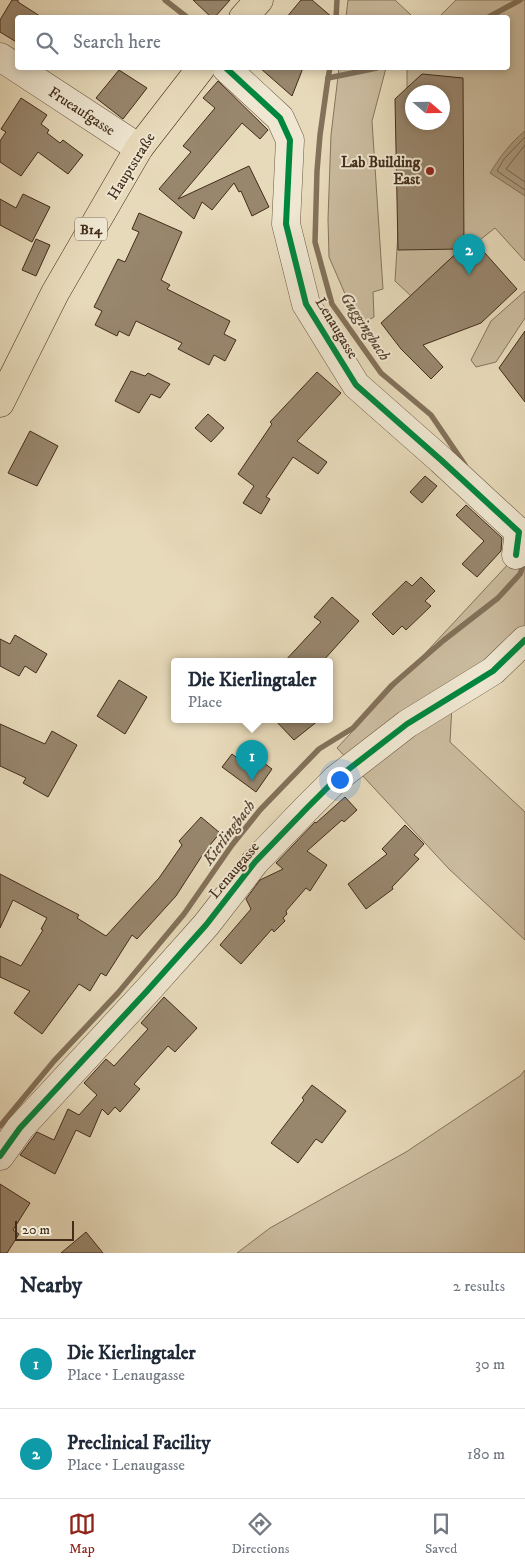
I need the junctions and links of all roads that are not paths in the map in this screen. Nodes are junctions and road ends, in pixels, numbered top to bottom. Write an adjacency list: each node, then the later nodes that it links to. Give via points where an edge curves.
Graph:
1 (259, 0): 2 (main road)
2 (246, 15)
3 (0, 57): 4 (street, Frueaufgasse)
4 (15, 67)
5 (20, 70): 8 (street, Frueaufgasse)
6 (199, 70): 8 (main road, Hauptstraße / B14)
7 (228, 70): 10 (street, Lenaugasse, via 280,118 290,140 286,224 306,304 356,385 519,532)
8 (139, 148): 9 (main road, Hauptstraße / B14, via 55,293)
9 (0, 403)
10 (516, 555)
11 (525, 640): 12 (street, Lenaugasse, via 493,671 407,724 336,779 255,862 206,925 20,1128)
12 (0, 1156)

